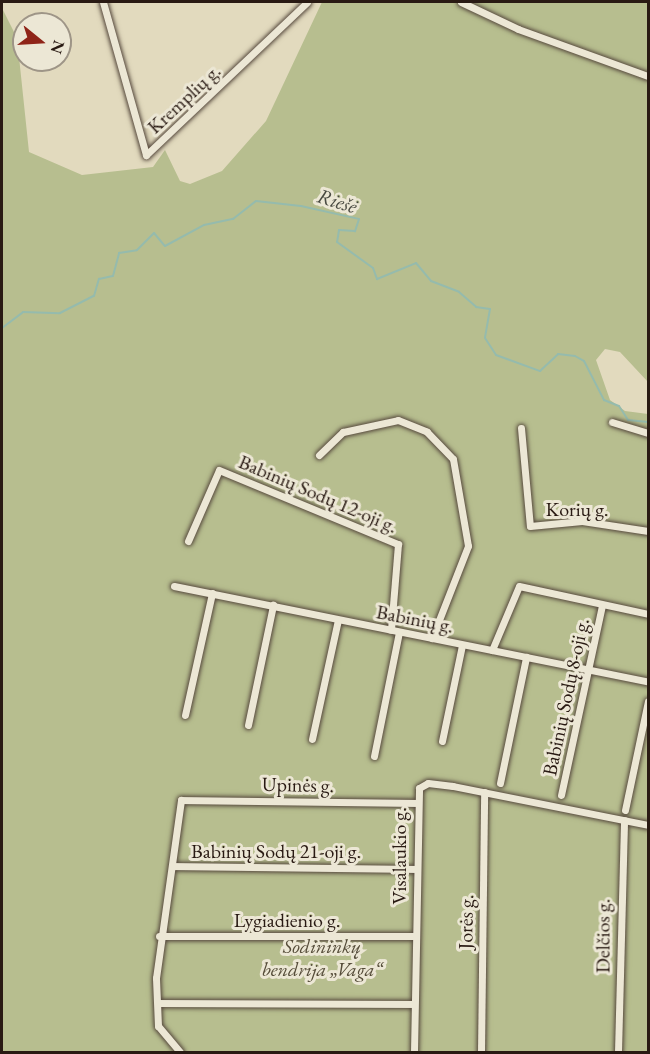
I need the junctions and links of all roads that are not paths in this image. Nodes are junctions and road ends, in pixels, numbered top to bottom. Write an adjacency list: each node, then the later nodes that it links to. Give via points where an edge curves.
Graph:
1 (103, 2): 2 (street, Kremplių g., via 146,155)
2 (307, 2)
3 (461, 2): 4 (street, via 518,29)
4 (648, 76)
5 (612, 422): 7 (street)
6 (521, 428): 9 (street, Korių g., via 530,526 582,521)
7 (648, 433)
8 (319, 455): 18 (street, via 343,432 398,420 427,432 453,459 468,546)
9 (648, 531)
10 (188, 542): 17 (street, Babinių Sodų 12-oji g., via 219,470 398,544)
11 (174, 586): 12 (street, Babinių g.)
12 (212, 593): 13 (street, Babinių g.); 25 (street)
13 (273, 605): 16 (street, Babinių g.); 26 (street)
14 (602, 605): 15 (street); 20 (street, via 516,587); 22 (street, Babinių Sodų 8-oji g.)
15 (648, 614)
16 (338, 620): 17 (street, Babinių g.); 27 (street)
17 (395, 631): 18 (street, Babinių g.); 29 (street)
18 (432, 638): 19 (street, Babinių g.)
19 (462, 645): 20 (street, Babinių g.); 28 (street)
20 (492, 650): 21 (street, Babinių g.)
21 (526, 657): 22 (street, Babinių g.); 30 (street)
22 (589, 670): 23 (street, Babinių g.); 32 (street, Babinių Sodų 8-oji g.)
23 (648, 682)
24 (648, 701): 34 (street)
25 (184, 716)
26 (248, 725)
27 (312, 739)
28 (442, 741)
29 (374, 756)
30 (500, 783)
31 (484, 792): 33 (street, Visalaukio g., via 428,783 419,788); 35 (street, Visalaukio g.); 45 (street, Jorės g.)
32 (561, 795)
33 (415, 803): 37 (street, Upinės g., via 180,800); 38 (street, Visalaukio g.)
34 (626, 810)
35 (624, 820): 36 (street, Visalaukio g.); 46 (street, Delčios g.)
36 (648, 825)
37 (172, 866): 38 (street, Babinių Sodų 21-oji g.); 39 (street)
38 (416, 869): 40 (street, Visalaukio g.)
39 (159, 936): 40 (street, Lygiadienio g.); 41 (street)
40 (415, 936): 42 (street, Visalaukio g.)
41 (159, 1003): 42 (street); 43 (street, via 161,1034)
42 (414, 1004): 44 (street, Visalaukio g.)
43 (180, 1053)
44 (414, 1053)
45 (481, 1053)
46 (618, 1053)

